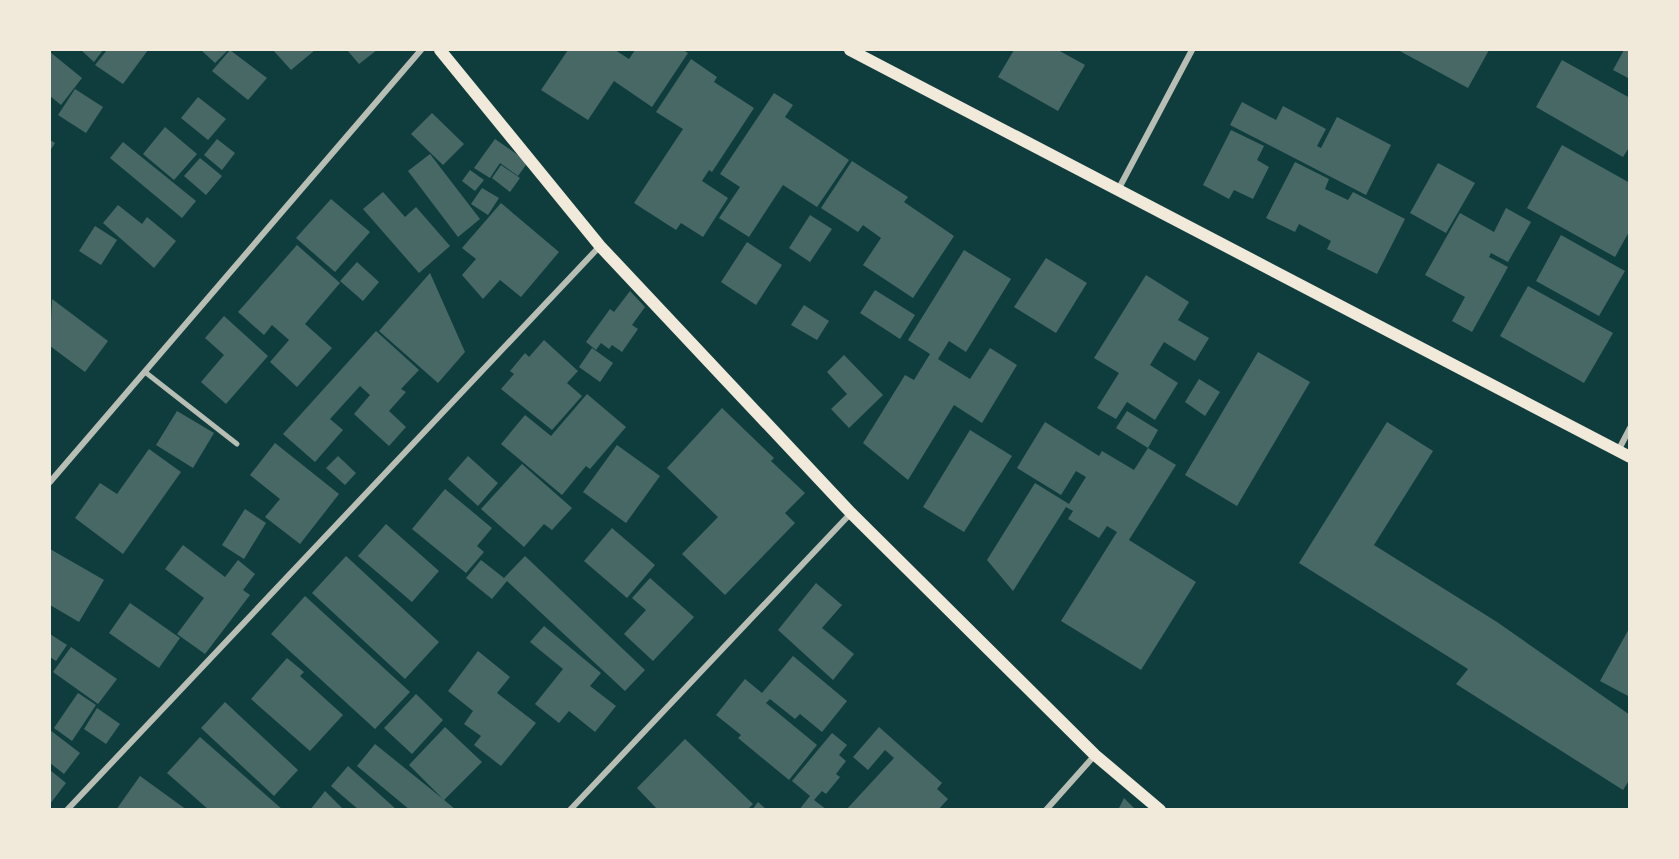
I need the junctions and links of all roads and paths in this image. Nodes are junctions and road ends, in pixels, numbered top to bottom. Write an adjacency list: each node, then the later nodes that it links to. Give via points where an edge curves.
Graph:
1 (421, 50): 7 (street)
2 (440, 50): 6 (main road)
3 (850, 50): 5 (main road)
4 (1192, 50): 5 (street)
5 (1117, 191): 10 (main road)
6 (600, 246): 13 (main road); 15 (street)
7 (145, 372): 9 (street); 12 (street)
8 (1629, 428): 10 (street)
9 (237, 444)
10 (1618, 451): 11 (main road)
11 (1629, 457)
12 (50, 482)
13 (850, 513): 14 (main road); 16 (street)
14 (1095, 755): 17 (street); 18 (main road)
15 (67, 810)
16 (570, 810)
17 (1046, 810)
18 (1160, 810)

